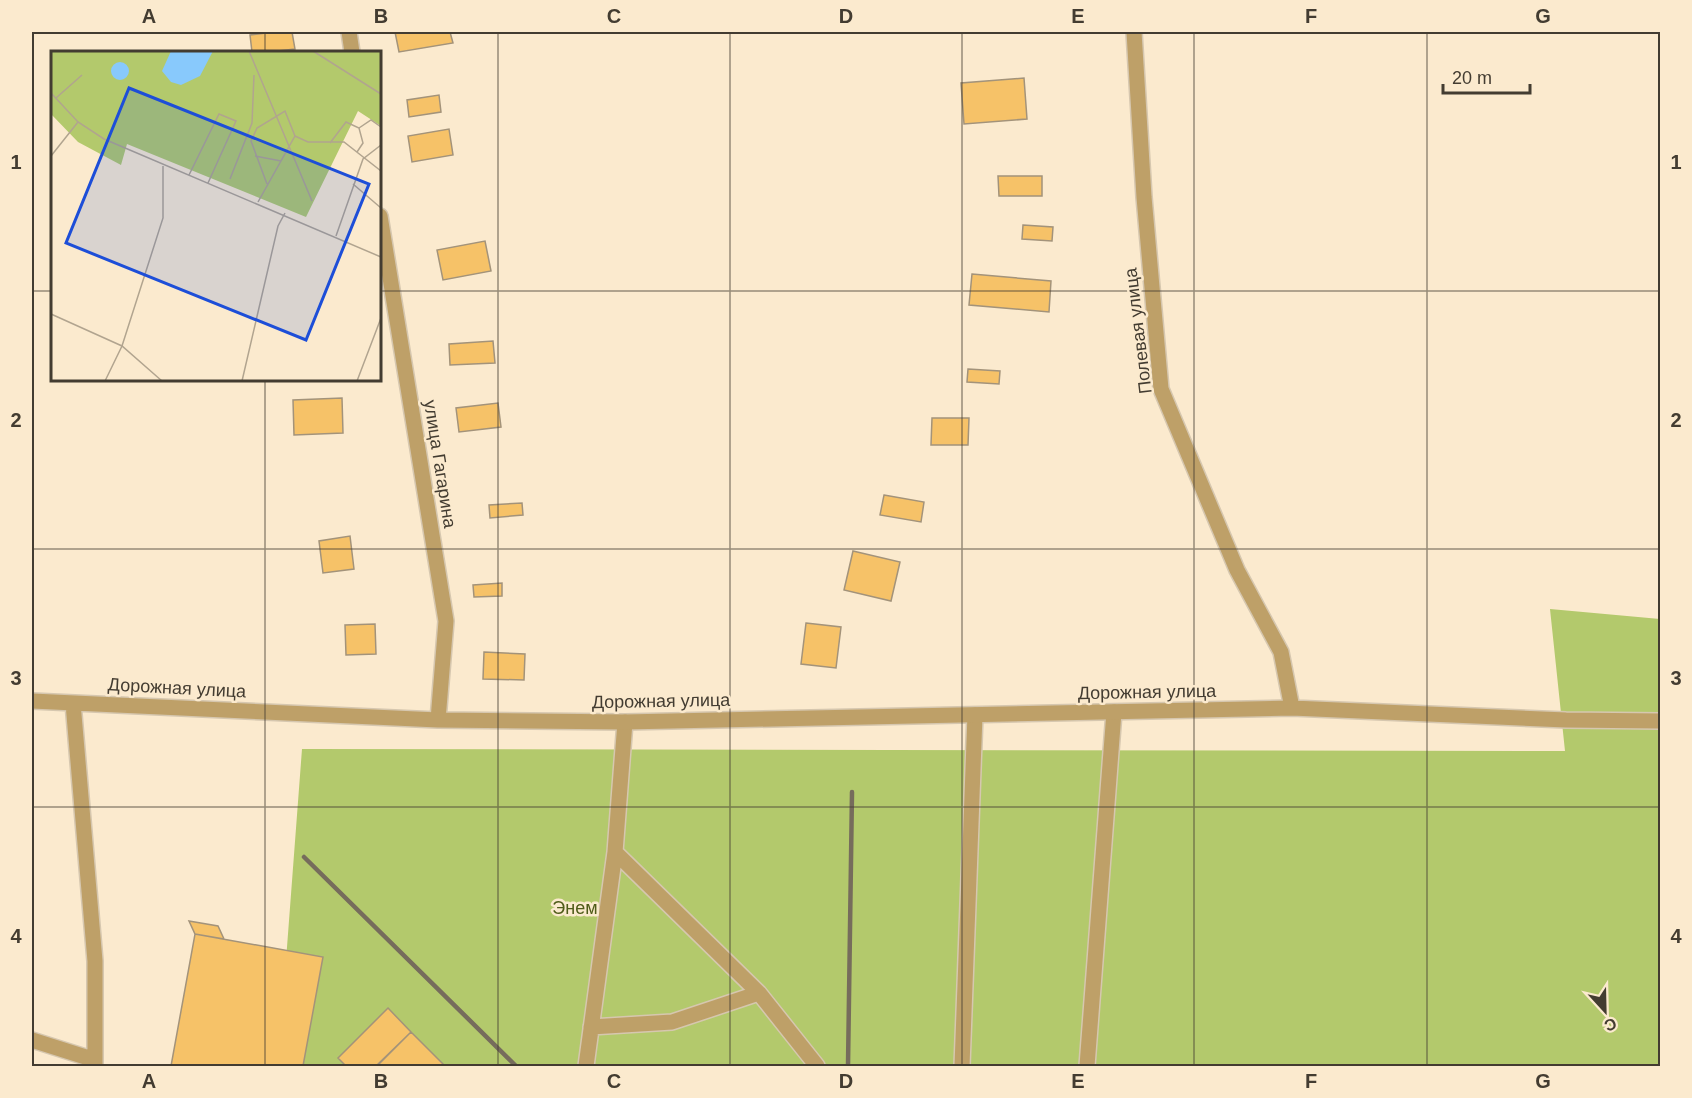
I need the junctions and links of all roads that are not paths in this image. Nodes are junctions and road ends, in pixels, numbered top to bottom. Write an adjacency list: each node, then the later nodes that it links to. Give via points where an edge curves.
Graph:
1 (349, 32): 3 (street)
2 (1134, 32): 7 (street, Полевая улица, via 1161,389 1237,570 1281,652)
3 (352, 51)
4 (381, 222): 10 (street, улица Гагарина, via 446,621)
5 (32, 701): 6 (street, Дорожная улица)
6 (73, 703): 10 (street, Дорожная улица); 17 (street, via 95,961)
7 (1292, 708): 8 (street, Дорожная улица); 11 (street, Дорожная улица)
8 (1114, 712): 9 (street, Дорожная улица); 21 (street)
9 (975, 715): 12 (street, Дорожная улица); 20 (street)
10 (438, 720): 12 (street, Дорожная улица)
11 (1660, 721)
12 (625, 722): 13 (street)
13 (615, 852): 14 (street); 15 (street)
14 (759, 993): 15 (street, via 672,1022); 19 (street)
15 (591, 1027): 18 (street)
16 (32, 1040): 17 (street)
17 (95, 1063)
18 (586, 1066)
19 (817, 1066)
20 (963, 1066)
21 (1087, 1066)

